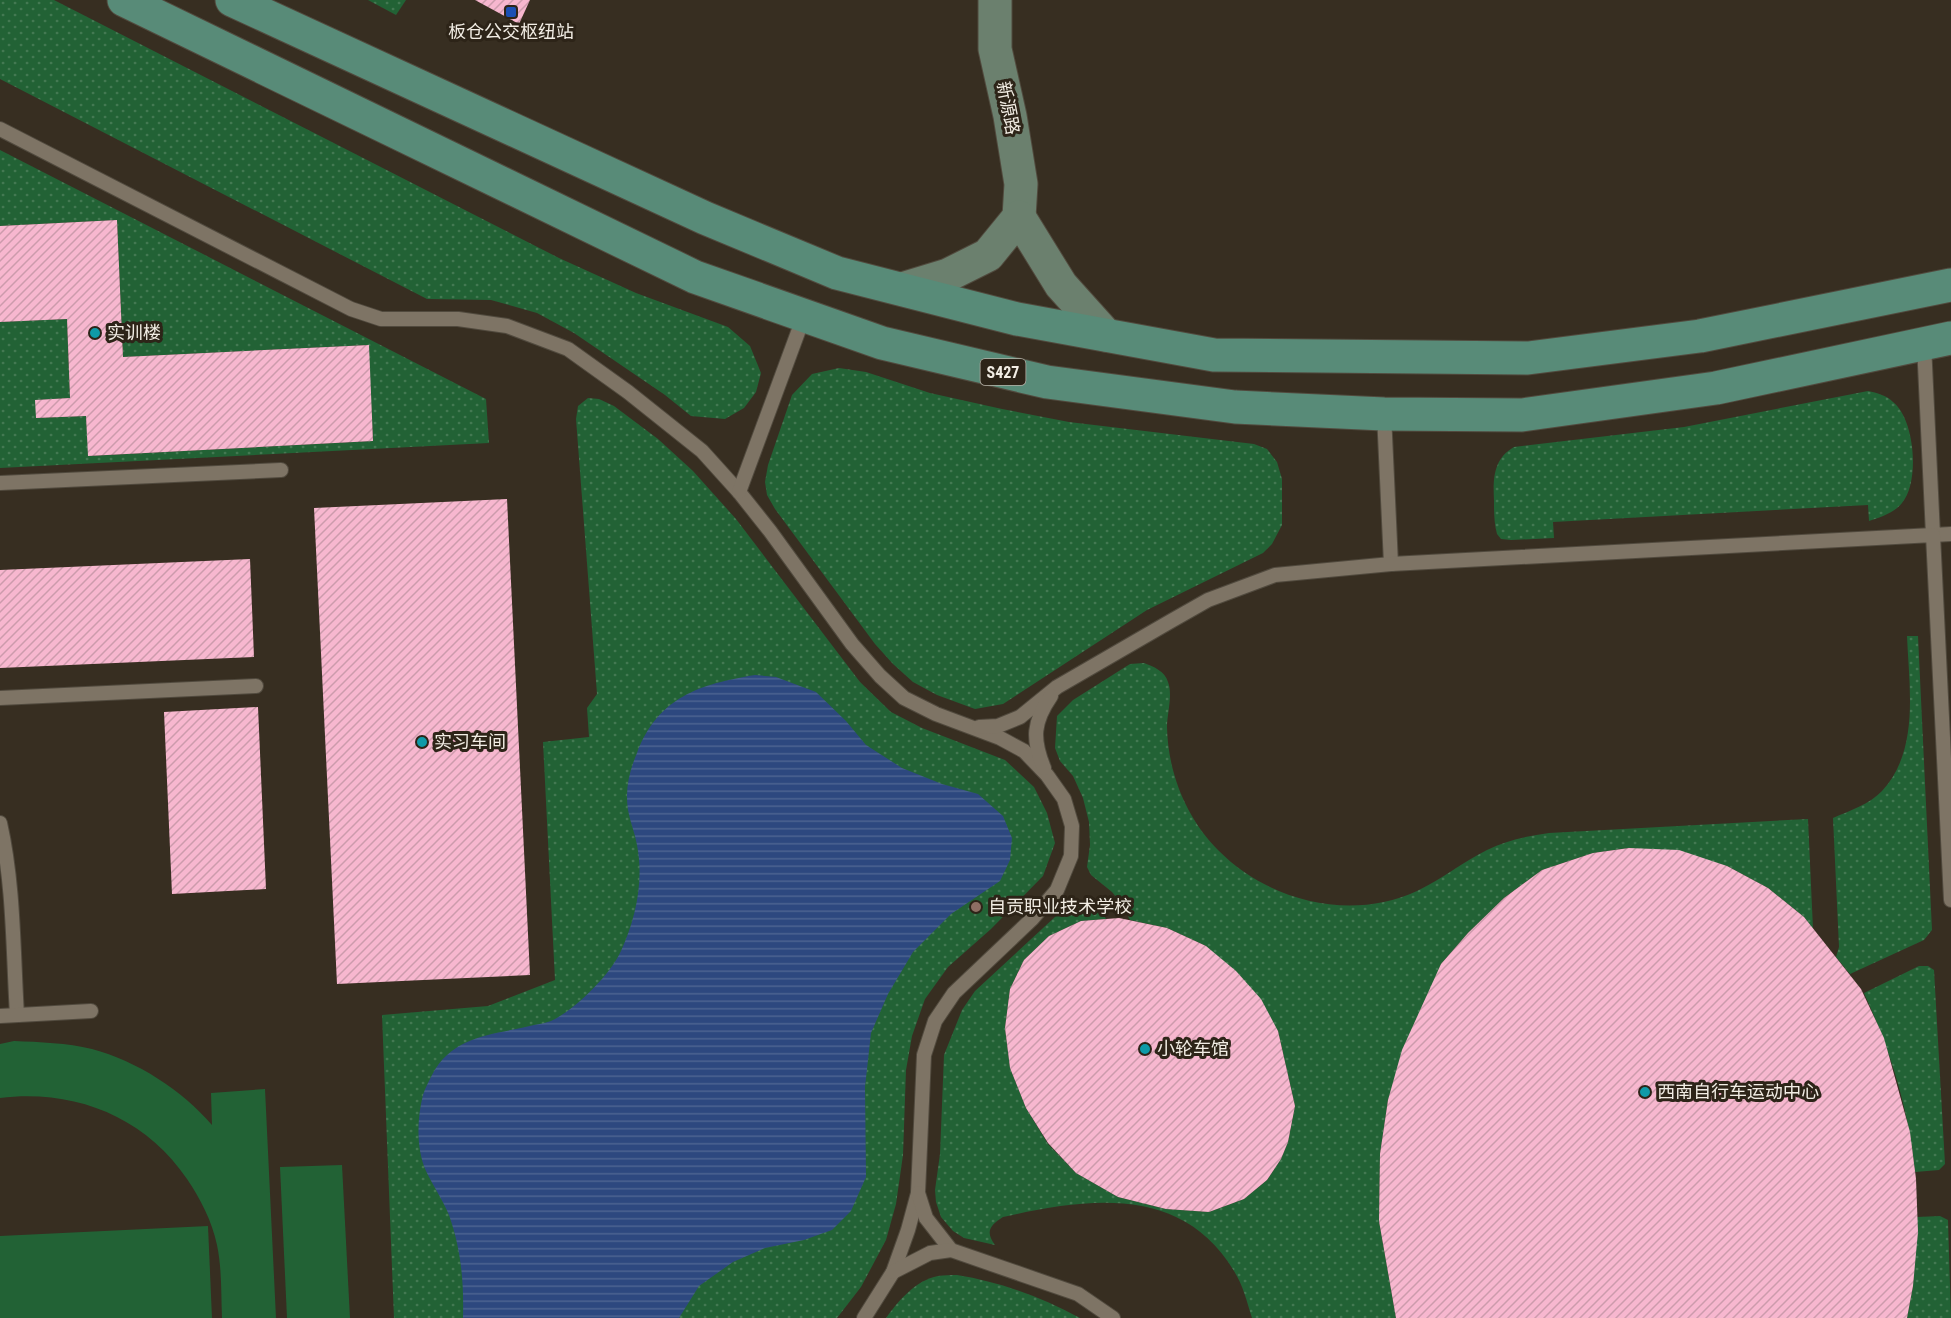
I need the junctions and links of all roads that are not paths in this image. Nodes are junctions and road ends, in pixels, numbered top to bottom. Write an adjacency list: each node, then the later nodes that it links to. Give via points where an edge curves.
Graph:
1 (124, 0): 8 (main road, S427, via 695,277)
2 (232, 0): 7 (main road, via 705,218 837,273)
3 (995, 0): 5 (street, 新源路, via 995,49 1021,184)
4 (0, 129): 14 (lane, via 351,309 381,319 458,319 507,326 568,349 702,451)
5 (1019, 217): 7 (street, via 988,255 948,275); 9 (street, via 1061,285)
6 (1951, 285): 9 (main road, via 1700,336 1528,358 1214,355)
7 (902, 290): 9 (main road, via 1017,319)
8 (804, 316): 11 (main road, S427, via 882,344 1047,382 1235,407); 14 (lane)
9 (1106, 335)
10 (1938, 341): 11 (main road, S427, via 1716,388 1522,415); 16 (lane)
11 (1384, 414): 17 (lane)
12 (281, 470): 13 (lane)
13 (0, 483)
14 (739, 492): 21 (lane, via 880,676 904,698)
15 (1951, 534): 16 (lane)
16 (1933, 535): 17 (lane); 24 (lane)
17 (1390, 564): 19 (lane, via 1275,574 1249,583 1199,605)
18 (256, 686): 20 (lane)
19 (1057, 687): 21 (lane, via 1020,717 998,726); 22 (lane, via 1042,709 1037,726 1036,748)
20 (0, 698)
21 (971, 727): 22 (lane, via 1024,751)
22 (1047, 775): 28 (lane, via 1064,799 1072,826 1071,856 1057,890 954,993 935,1021 924,1055)
23 (0, 823): 26 (lane, via 10,892)
24 (1951, 900)
25 (91, 1011): 26 (lane)
26 (17, 1015): 27 (lane)
27 (0, 1016)
28 (918, 1193): 29 (lane, via 926,1218); 30 (lane)
29 (951, 1250): 30 (lane, via 930,1253); 32 (lane, via 1078,1294)
30 (893, 1272): 31 (lane)
31 (864, 1318)
32 (1113, 1318)

